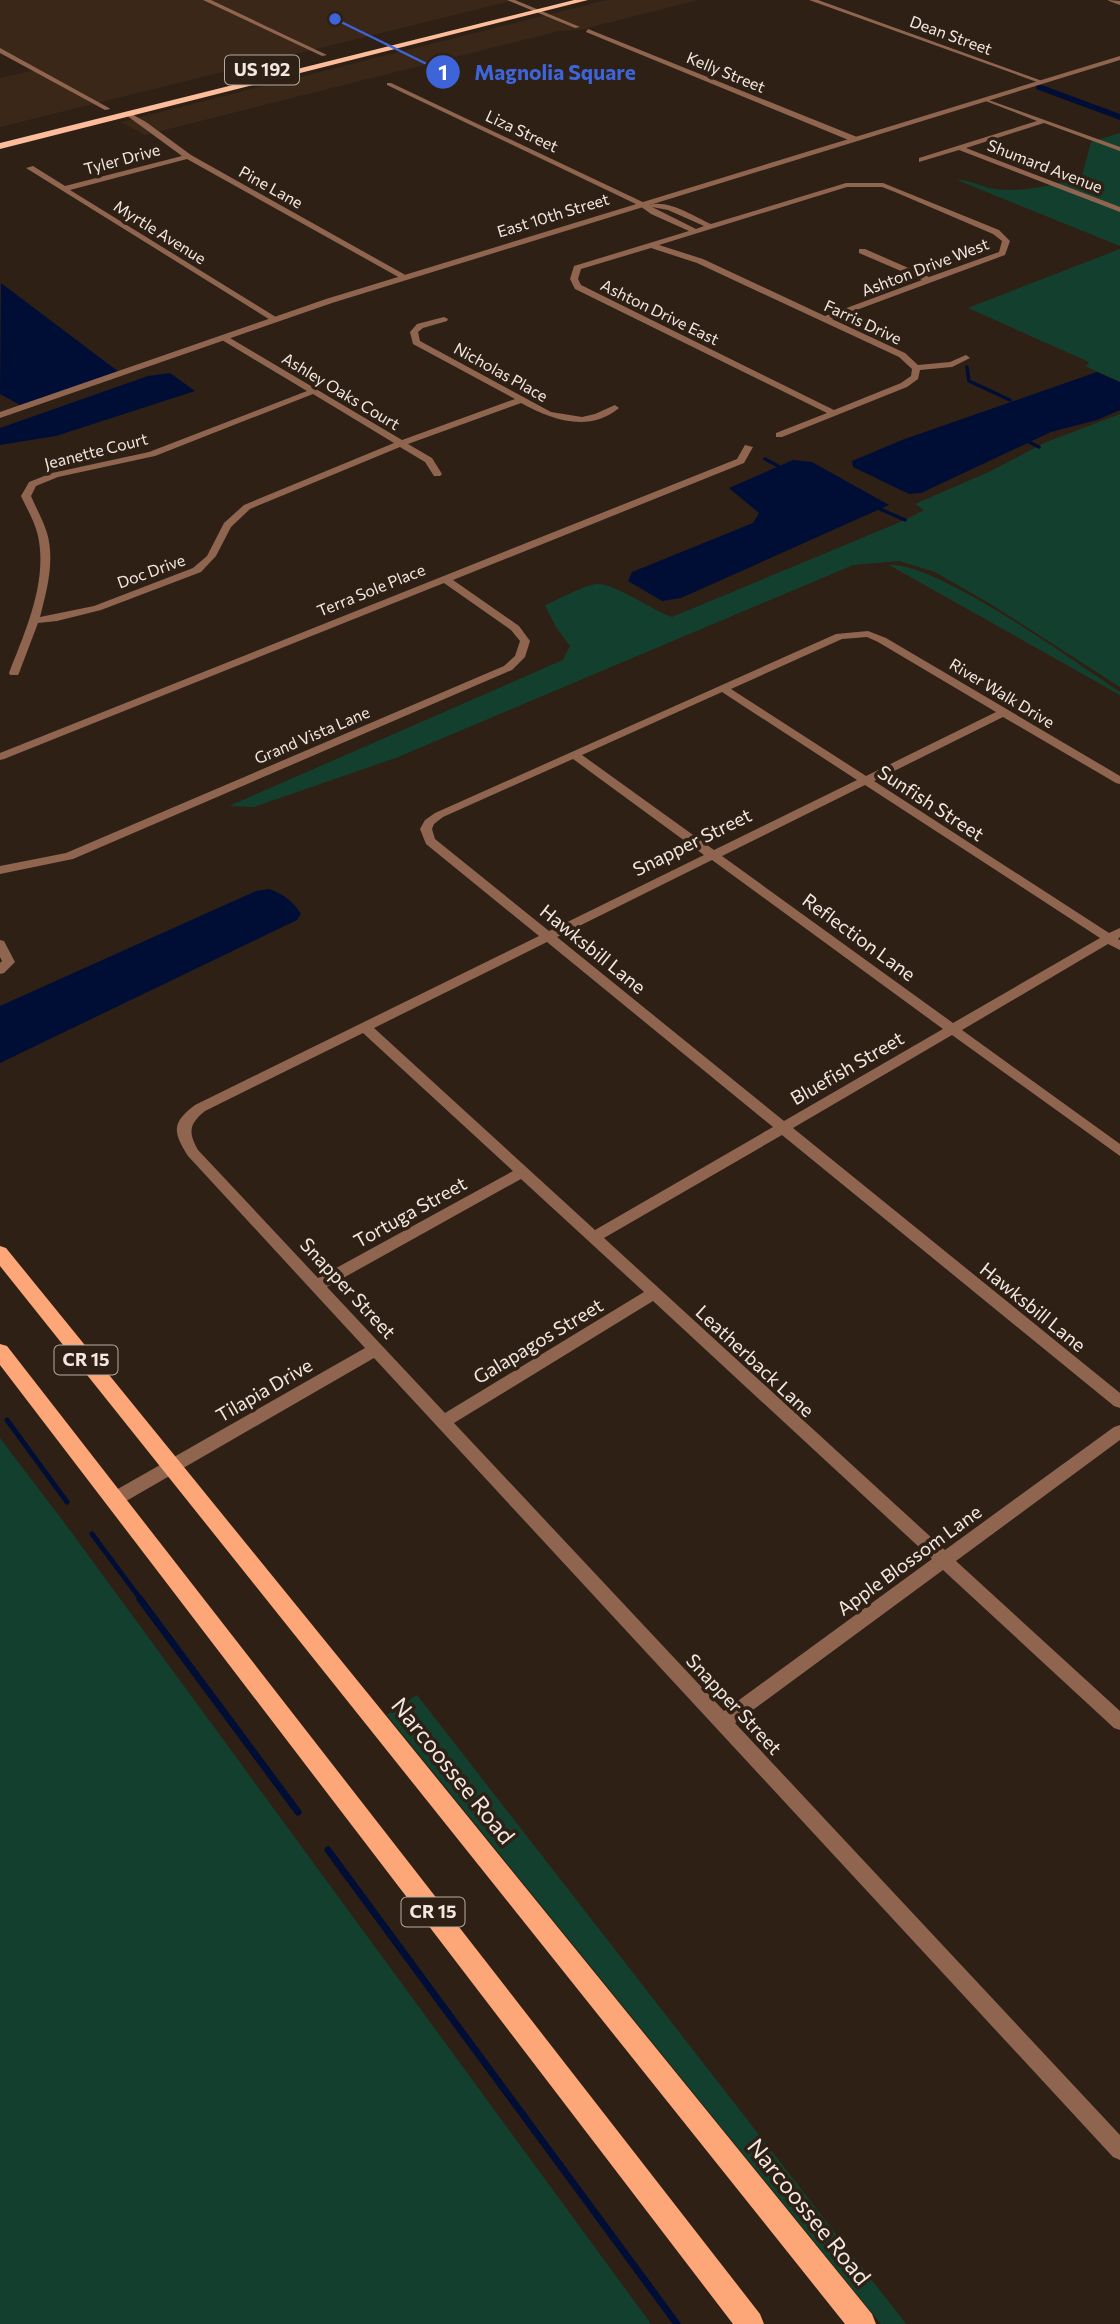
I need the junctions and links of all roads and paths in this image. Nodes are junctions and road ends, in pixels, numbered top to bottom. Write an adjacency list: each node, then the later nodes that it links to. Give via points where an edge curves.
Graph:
1 (206, 0): 13 (street)
2 (510, 0): 8 (street)
3 (546, 0): 8 (highway, US 192)
4 (584, 0): 9 (highway, US 192)
5 (812, 0): 16 (street, Dean Street)
6 (1111, 0): 7 (street)
7 (1120, 3)
8 (524, 5): 9 (street); 13 (highway, US 192)
9 (538, 11): 10 (street); 19 (highway, US 192)
10 (577, 27)
11 (588, 32): 24 (street, Kelly Street)
12 (0, 50): 20 (street)
13 (324, 54): 15 (highway, US 192); 19 (highway, via 315,64)
14 (1120, 58): 16 (street, East 10th Street)
15 (275, 67): 20 (highway, US 192); 21 (highway, via 271,72 139,105)
16 (1042, 82): 18 (street, East 10th Street)
17 (389, 84): 32 (street, Liza Street)
18 (985, 99): 22 (street); 24 (street, East 10th Street)
19 (168, 104): 21 (highway, US 192)
20 (107, 108): 23 (highway, US 192)
21 (128, 114): 25 (highway, US 192); 28 (street, Pine Lane, via 148,124)
22 (1043, 121): 26 (street); 27 (street)
23 (0, 136)
24 (854, 139): 32 (street, East 10th Street)
25 (0, 146)
26 (960, 148): 29 (street); 33 (street, Shumard Avenue)
27 (1120, 149)
28 (188, 157): 31 (street, Tyler Drive); 38 (street, Pine Lane)
29 (922, 160)
30 (30, 168): 31 (street, Myrtle Avenue)
31 (64, 189): 40 (street, Myrtle Avenue)
32 (643, 204): 34 (street, via 670,208); 35 (street); 38 (street, East 10th Street)
33 (1120, 210)
34 (709, 226): 35 (street, Ashton Drive East); 39 (street, Ashton Drive West, via 832,188 866,184 898,190 996,232 1006,241 1002,253)
35 (695, 231): 36 (street, Ashton Drive East)
36 (651, 245): 42 (street, Farris Drive, via 700,261); 49 (street, Ashton Drive East, via 577,268 574,279 578,287)
37 (862, 251): 39 (street)
38 (405, 277): 40 (street, East 10th Street)
39 (931, 281): 42 (street, Ashton Drive West)
40 (275, 319): 43 (street, East 10th Street)
41 (444, 319): 47 (street, Nicholas Place, via 420,326 414,332 416,342)
42 (825, 320): 45 (street, Farris Drive, via 902,355)
43 (225, 338): 46 (street, Ashley Oaks Court); 50 (street, East 10th Street)
44 (966, 358): 45 (street)
45 (916, 368): 49 (street, Farris Drive, via 915,377 904,385)
46 (314, 391): 52 (street, Ashley Oaks Court); 56 (street, Jeanette Court, via 152,454 32,484 26,496 43,538)
47 (521, 400): 48 (street, Nicholas Place, via 579,421); 52 (street, Doc Drive)
48 (615, 408)
49 (834, 413): 51 (street, Farris Drive)
50 (0, 415)
51 (779, 435)
52 (401, 443): 54 (street, Ashley Oaks Court, via 429,460); 56 (street, Doc Drive, via 247,507 221,534 214,558 197,570 83,612)
53 (748, 447): 55 (street, Terra Sole Place, via 741,461)
54 (437, 474)
55 (445, 579): 62 (street, Terra Sole Place); 66 (street, Grand Vista Lane, via 515,628 525,641 518,661 69,856)
56 (36, 620): 58 (street, Jeanette Court)
57 (868, 634): 59 (street, Hawksbill Lane, via 840,636); 60 (street, River Walk Drive)
58 (14, 673)
59 (723, 688): 61 (street, Hawksbill Lane); 63 (street, Sunfish Street)
60 (1004, 712): 63 (street, Snapper Street); 64 (street, River Walk Drive)
61 (575, 755): 65 (street, Reflection Lane); 67 (street, Hawksbill Lane, via 439,815 426,830 430,841)
62 (0, 757)
63 (865, 780): 65 (street, Snapper Street); 68 (street, Sunfish Street)
64 (1120, 781)
65 (713, 855): 67 (street, Snapper Street); 72 (street, Reflection Lane)
66 (0, 870)
67 (547, 936): 71 (street, Snapper Street); 73 (street, Hawksbill Lane)
68 (1116, 939): 72 (street, Bluefish Street)
69 (0, 944): 70 (street, via 9,962)
70 (0, 970)
71 (365, 1026): 75 (street, Leatherback Lane); 78 (street, Snapper Street, via 200,1108 182,1127 193,1153)
72 (952, 1029): 73 (street, Bluefish Street); 74 (street, Reflection Lane)
73 (782, 1128): 76 (street, Bluefish Street); 82 (street, Hawksbill Lane)
74 (1120, 1151)
75 (522, 1172): 76 (street, Leatherback Lane); 78 (street, Tortuga Street)
76 (593, 1238): 79 (street, Leatherback Lane)
77 (0, 1253): 85 (main road, Narcoossee Road / CR 15)
78 (317, 1286): 80 (street, Snapper Street)
79 (654, 1293): 83 (street, Galapagos Street); 87 (street, Leatherback Lane)
80 (376, 1349): 83 (street, Snapper Street); 85 (street, Tilapia Drive)
81 (0, 1351): 86 (main road, CR 15)
82 (1120, 1402)
83 (443, 1422): 88 (street, Snapper Street)
84 (1120, 1431): 87 (street, Apple Blossom Lane)
85 (172, 1466): 86 (street, Tilapia Drive); 92 (main road, Narcoossee Road / CR 15)
86 (115, 1499): 91 (main road, CR 15)
87 (944, 1561): 88 (street, Apple Blossom Lane); 89 (street, Leatherback Lane)
88 (723, 1722): 90 (street, Snapper Street)
89 (1120, 1722)
90 (1120, 2150)
91 (750, 2324)
92 (862, 2324)

